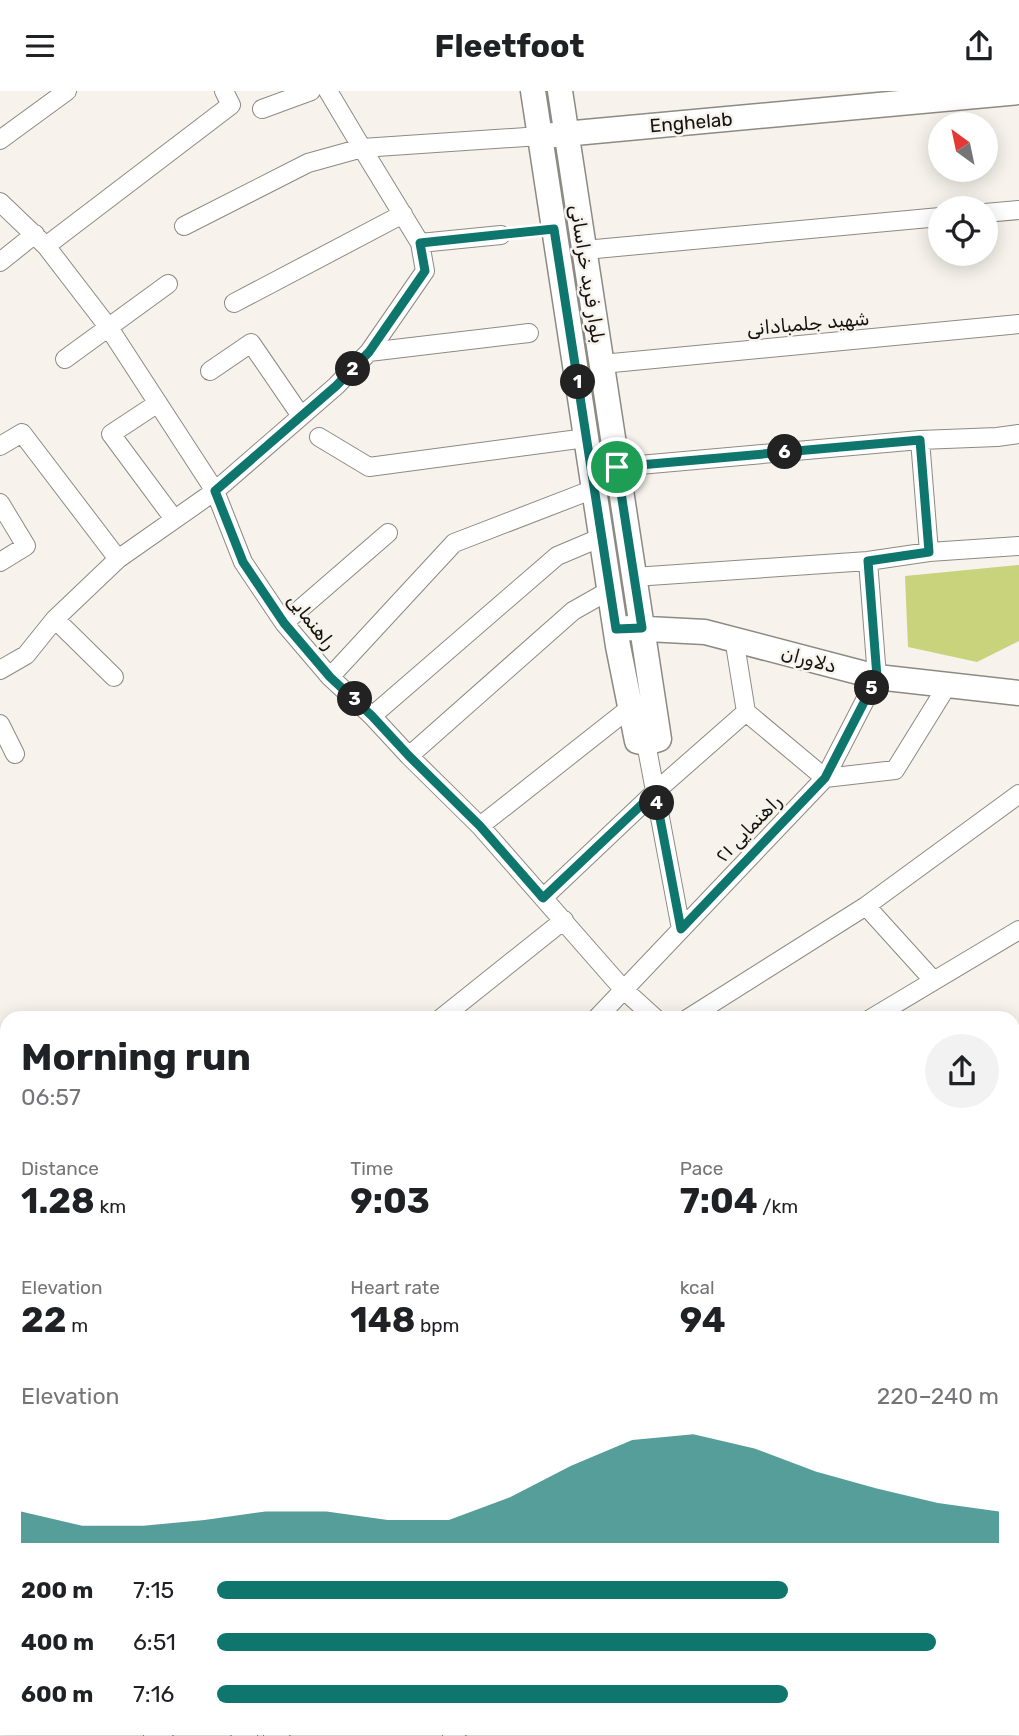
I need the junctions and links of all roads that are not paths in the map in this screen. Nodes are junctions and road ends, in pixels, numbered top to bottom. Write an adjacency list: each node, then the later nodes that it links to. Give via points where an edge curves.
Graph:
1 (67, 91): 11 (street)
2 (224, 91): 20 (street, via 231,105)
3 (311, 91): 8 (street)
4 (328, 91): 12 (street)
5 (533, 91): 10 (street, بلوار فرید خراسانی)
6 (560, 91): 9 (street, بلوار فرید خراسانی)
7 (1019, 92): 9 (street, Enghelab)
8 (262, 109)
9 (567, 134): 10 (street, Enghelab); 22 (street, بلوار فرید خراسانی)
10 (540, 136): 12 (street, Enghelab); 37 (street, بلوار فرید خراسانی)
11 (0, 140)
12 (362, 148): 16 (street); 18 (street, Enghelab, via 308,163)
13 (0, 202): 20 (street, راهنمایی)
14 (1019, 210): 15 (street)
15 (998, 212)
16 (403, 214): 21 (street); 25 (street)
17 (928, 218): 22 (street)
18 (184, 226)
19 (501, 235): 21 (street)
20 (40, 240): 23 (street); 27 (street, راهنمایی)
21 (420, 243): 29 (street, via 425,271)
22 (584, 250): 31 (street, بلوار فرید خراسانی)
23 (0, 262)
24 (168, 284): 27 (street)
25 (234, 303)
26 (1019, 324): 31 (street, شهید جلمبادانی)
27 (110, 328): 30 (street); 33 (street, راهنمایی)
28 (529, 333): 29 (street)
29 (369, 352): 34 (street)
30 (65, 359)
31 (602, 364): 40 (street, بلوار فرید خراسانی)
32 (210, 371): 34 (street, via 251,342)
33 (158, 403): 42 (street, راهنمایی); 44 (street, via 111,434)
34 (301, 417): 42 (street)
35 (1019, 434): 38 (street)
36 (319, 437): 37 (street, via 369,467)
37 (586, 438): 41 (street, بلوار فرید خراسانی)
38 (920, 440): 40 (street); 48 (street)
39 (0, 446): 49 (street, via 22,433)
40 (617, 467): 52 (street, بلوار فرید خراسانی)
41 (594, 489): 46 (street, بلوار فرید خراسانی); 61 (street, via 454,543)
42 (215, 491): 44 (street); 55 (street, راهنمایی, via 243,562)
43 (0, 503): 51 (street, via 26,546)
44 (174, 519): 49 (street)
45 (388, 533): 55 (street)
46 (602, 537): 53 (street, بلوار فرید خراسانی); 67 (street, via 557,556)
47 (1019, 546): 48 (street)
48 (929, 552): 50 (street)
49 (118, 559): 54 (street)
50 (868, 561): 52 (street); 62 (street)
51 (0, 562)
52 (634, 577): 56 (street, بلوار فرید خراسانی)
53 (610, 590): 57 (street, بلوار فرید خراسانی); 71 (street, via 573,611)
54 (55, 619): 59 (street, via 26,655); 60 (street)
55 (284, 623): 61 (street, راهنمایی)
56 (642, 628): 57 (street, دلاوران); 58 (street, دلاوران); 69 (street, بلوار فرید خراسانی, via 659,739)
57 (616, 629): 65 (street, بلوار فرید خراسانی)
58 (734, 638): 62 (street, دلاوران); 66 (street)
59 (0, 670)
60 (114, 677)
61 (330, 677): 67 (street, راهنمایی)
62 (877, 677): 63 (street, دلاوران); 72 (street, راهنمایی ۲۱)
63 (947, 686): 64 (street, دلاوران); 72 (street, via 895,770)
64 (1019, 693)
65 (631, 707): 69 (street, بلوار فرید خراسانی, via 637,741); 75 (street)
66 (746, 712): 72 (street); 73 (street)
67 (372, 716): 71 (street, راهنمایی)
68 (0, 724): 70 (street)
69 (646, 743): 73 (street)
70 (15, 754)
71 (409, 756): 75 (street, راهنمایی)
72 (825, 778): 79 (street, راهنمایی ۲۱)
73 (655, 792): 76 (street); 79 (street)
74 (1019, 794): 77 (street)
75 (480, 826): 76 (street, راهنمایی)
76 (543, 898): 78 (street, راهنمایی)
77 (866, 906): 81 (street); 86 (street)
78 (564, 920): 82 (street, راهنمایی); 83 (street)
79 (681, 929): 82 (street, راهنمایی ۲۱)
80 (1019, 930): 81 (street)
81 (933, 979): 87 (street)
82 (623, 989): 84 (street, راهنمایی ۲۱); 85 (street, راهنمایی)
83 (450, 1011)
84 (603, 1011)
85 (647, 1011)
86 (700, 1011)
87 (883, 1011)

